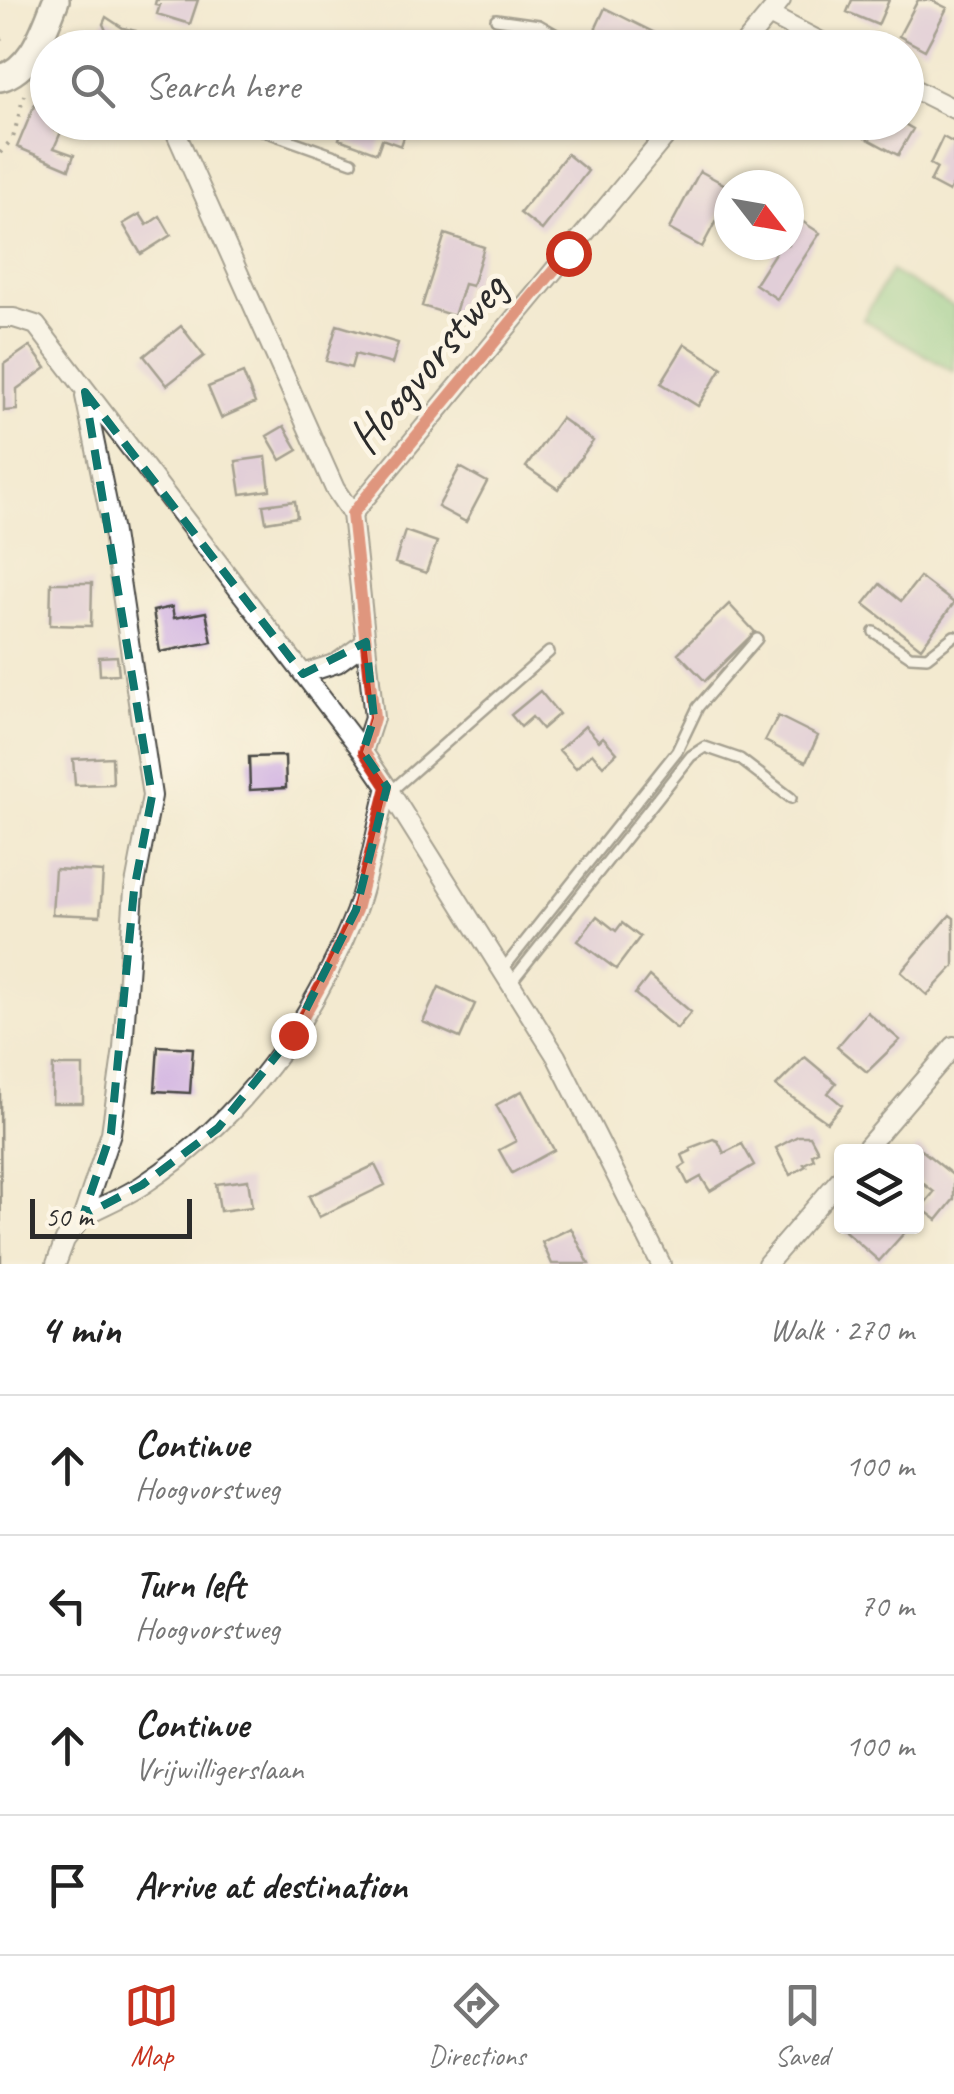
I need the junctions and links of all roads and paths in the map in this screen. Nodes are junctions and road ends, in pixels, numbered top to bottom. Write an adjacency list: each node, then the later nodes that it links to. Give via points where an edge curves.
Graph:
1 (56, 0): 4 (street)
2 (777, 4): 6 (street); 7 (street)
3 (496, 20): 5 (lane)
4 (48, 30)
5 (549, 30)
6 (756, 30)
7 (810, 30)
8 (0, 39): 9 (path)
9 (8, 40)
10 (30, 65): 11 (street)
11 (0, 78)
12 (30, 90): 18 (path)
13 (924, 94): 14 (street)
14 (954, 109)
15 (179, 140): 22 (street, Hoogvorstweg)
16 (290, 140): 19 (lane)
17 (662, 140): 22 (street, Hoogvorstweg)
18 (0, 154)
19 (352, 162)
20 (0, 318): 21 (street, via 36,325)
21 (85, 392): 28 (street); 36 (street, via 152,796 134,890 111,1133)
22 (352, 514): 26 (street, Hoogvorstweg)
23 (874, 632): 24 (lane, via 910,656 927,657)
24 (954, 636)
25 (757, 639): 32 (lane, via 698,707 676,751)
26 (366, 642): 28 (street, via 337,663); 29 (street, Hoogvorstweg, via 374,718)
27 (549, 652): 30 (lane)
28 (303, 674): 29 (street)
29 (364, 752): 30 (street)
30 (388, 790): 32 (street); 36 (street, via 356,910 293,1035 218,1128 142,1185)
31 (790, 798): 32 (lane, via 740,759 705,746)
32 (508, 975): 38 (street)
33 (954, 1046): 34 (street)
34 (871, 1144)
35 (834, 1186): 39 (street)
36 (83, 1216): 37 (street)
37 (56, 1264)
38 (660, 1264)
39 (767, 1264)

